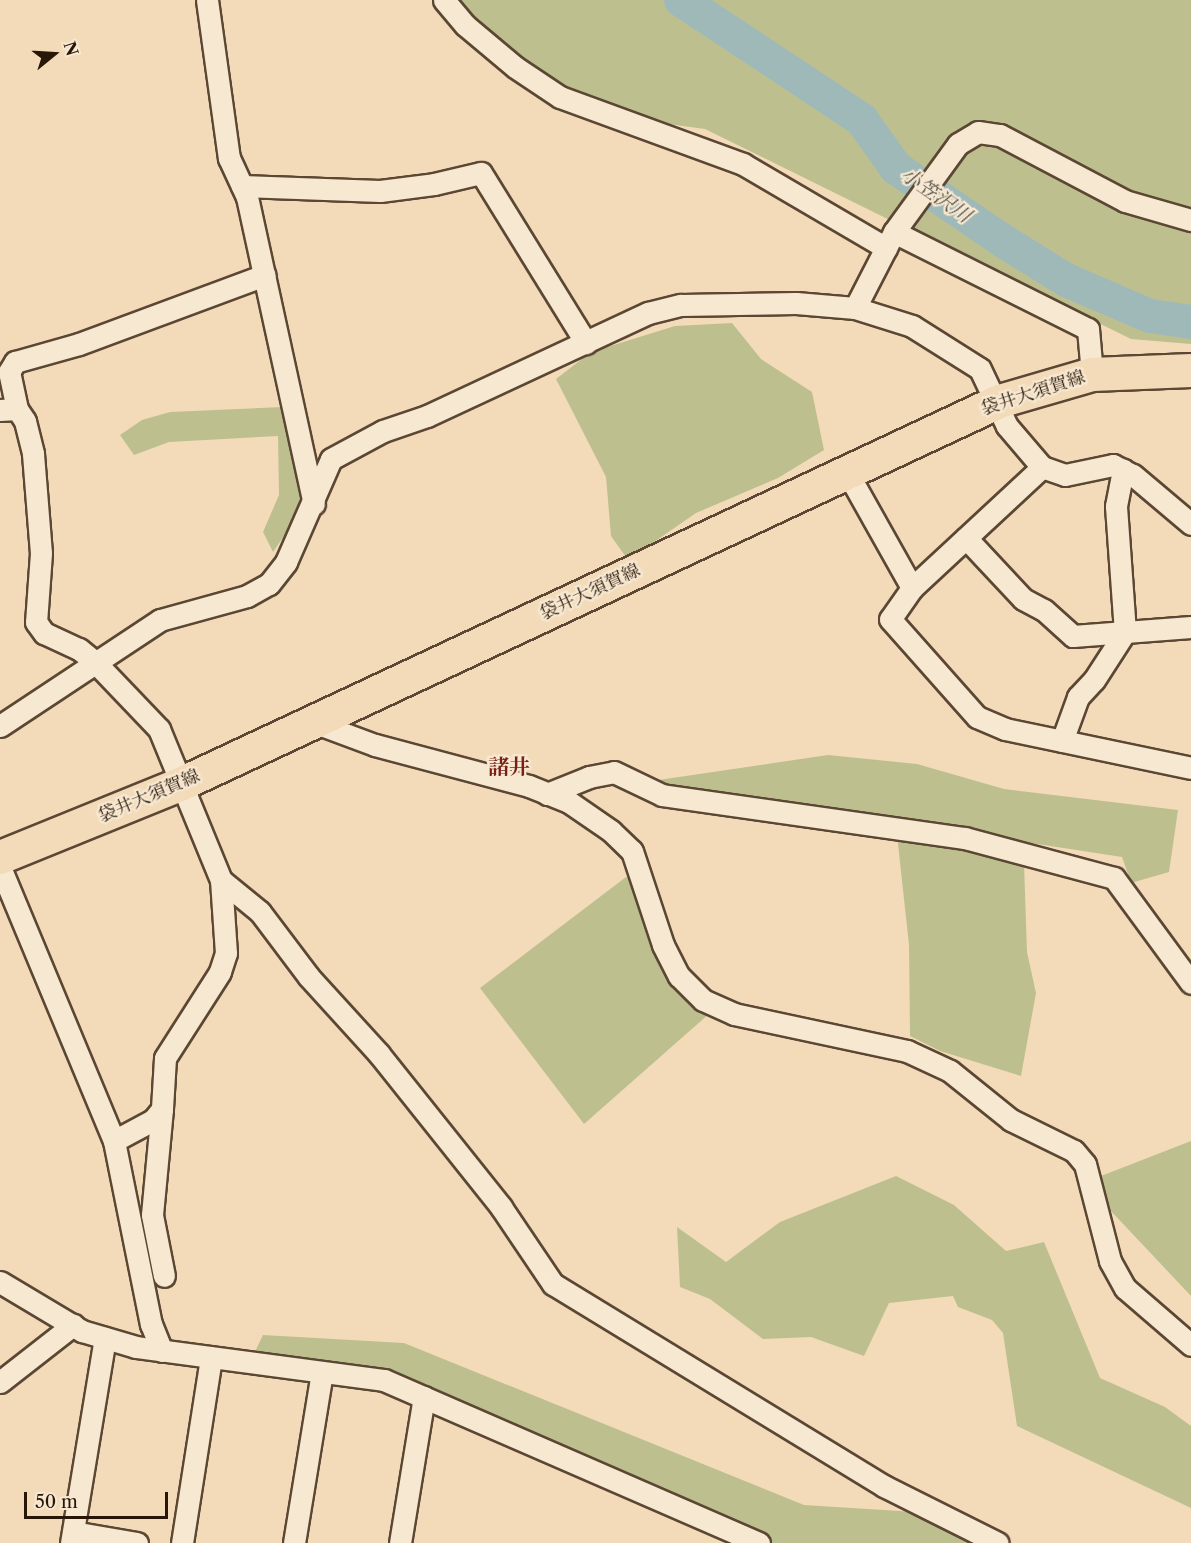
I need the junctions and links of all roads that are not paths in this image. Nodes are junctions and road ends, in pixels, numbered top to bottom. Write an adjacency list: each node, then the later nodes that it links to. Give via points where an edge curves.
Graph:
1 (207, 0): 3 (street, via 229,158)
2 (444, 0): 5 (street, via 465,25 515,67 560,97 743,164)
3 (242, 186): 6 (street); 8 (street, via 380,191 481,173)
4 (1191, 220): 5 (street, via 1125,201 1000,135 978,132 957,144)
5 (890, 240): 7 (street); 10 (street, via 1088,329)
6 (265, 275): 12 (street, via 79,344 15,362 9,372); 16 (street)
7 (855, 308): 8 (street, via 796,303 681,304 648,313); 11 (street, via 912,326 963,355 980,369)
8 (585, 343): 16 (street, via 427,416 383,431 332,459)
9 (1191, 370): 10 (main road, 袋井大須賀線)
10 (1092, 374): 11 (main road, 袋井大須賀線)
11 (999, 401): 13 (street, via 1007,426); 15 (main road, 袋井大須賀線)
12 (9, 410): 22 (street, via 25,422 33,454 41,553 36,622 44,633 80,649)
13 (1042, 466): 14 (street, via 1065,475 1113,465); 18 (street)
14 (1123, 470): 17 (street); 21 (street, via 1116,506)
15 (847, 472): 19 (street); 23 (main road, 袋井大須賀線)
16 (314, 504): 22 (street, via 286,562 269,584 247,596 160,620)
17 (1191, 524)
18 (966, 538): 19 (street); 21 (street, via 1023,599 1044,610 1073,636)
19 (912, 588): 25 (street, via 890,619 977,717 1005,729)
20 (1191, 627): 21 (street)
21 (1125, 632): 25 (street, via 1094,680 1078,697)
22 (96, 663): 24 (street); 27 (street, via 159,729)
23 (313, 722): 27 (main road, 袋井大須賀線); 28 (street, via 375,745)
24 (0, 726)
25 (1062, 741): 26 (street)
26 (1191, 768)
27 (182, 783): 29 (main road, 袋井大須賀線); 31 (street)
28 (547, 794): 32 (street, via 589,777 614,772 662,795 965,838 1114,878); 39 (street, via 569,802 632,851 663,945 679,976 703,1000 734,1014 907,1051 950,1071 1011,1120 1074,1151 1084,1164 1110,1261 1125,1288)
29 (0, 857)
30 (0, 867): 34 (street)
31 (221, 880): 33 (street, via 226,953 220,972 165,1058); 51 (street, via 260,912 309,977 379,1054 501,1207 554,1284 884,1486)
32 (1191, 983)
33 (162, 1109): 34 (street, via 153,1120); 35 (street, via 152,1215)
34 (114, 1140): 40 (street, via 151,1324)
35 (164, 1276)
36 (0, 1282): 37 (street)
37 (73, 1325): 38 (street); 43 (street)
38 (105, 1338): 40 (street); 45 (street)
39 (1191, 1346)
40 (162, 1351): 41 (street)
41 (211, 1357): 42 (street); 47 (street)
42 (322, 1372): 44 (street, via 384,1380); 48 (street)
43 (0, 1382)
44 (424, 1397): 49 (street); 50 (street)
45 (72, 1538): 46 (street)
46 (136, 1543)
47 (182, 1543)
48 (294, 1543)
49 (400, 1543)
50 (759, 1543)
51 (998, 1543)

